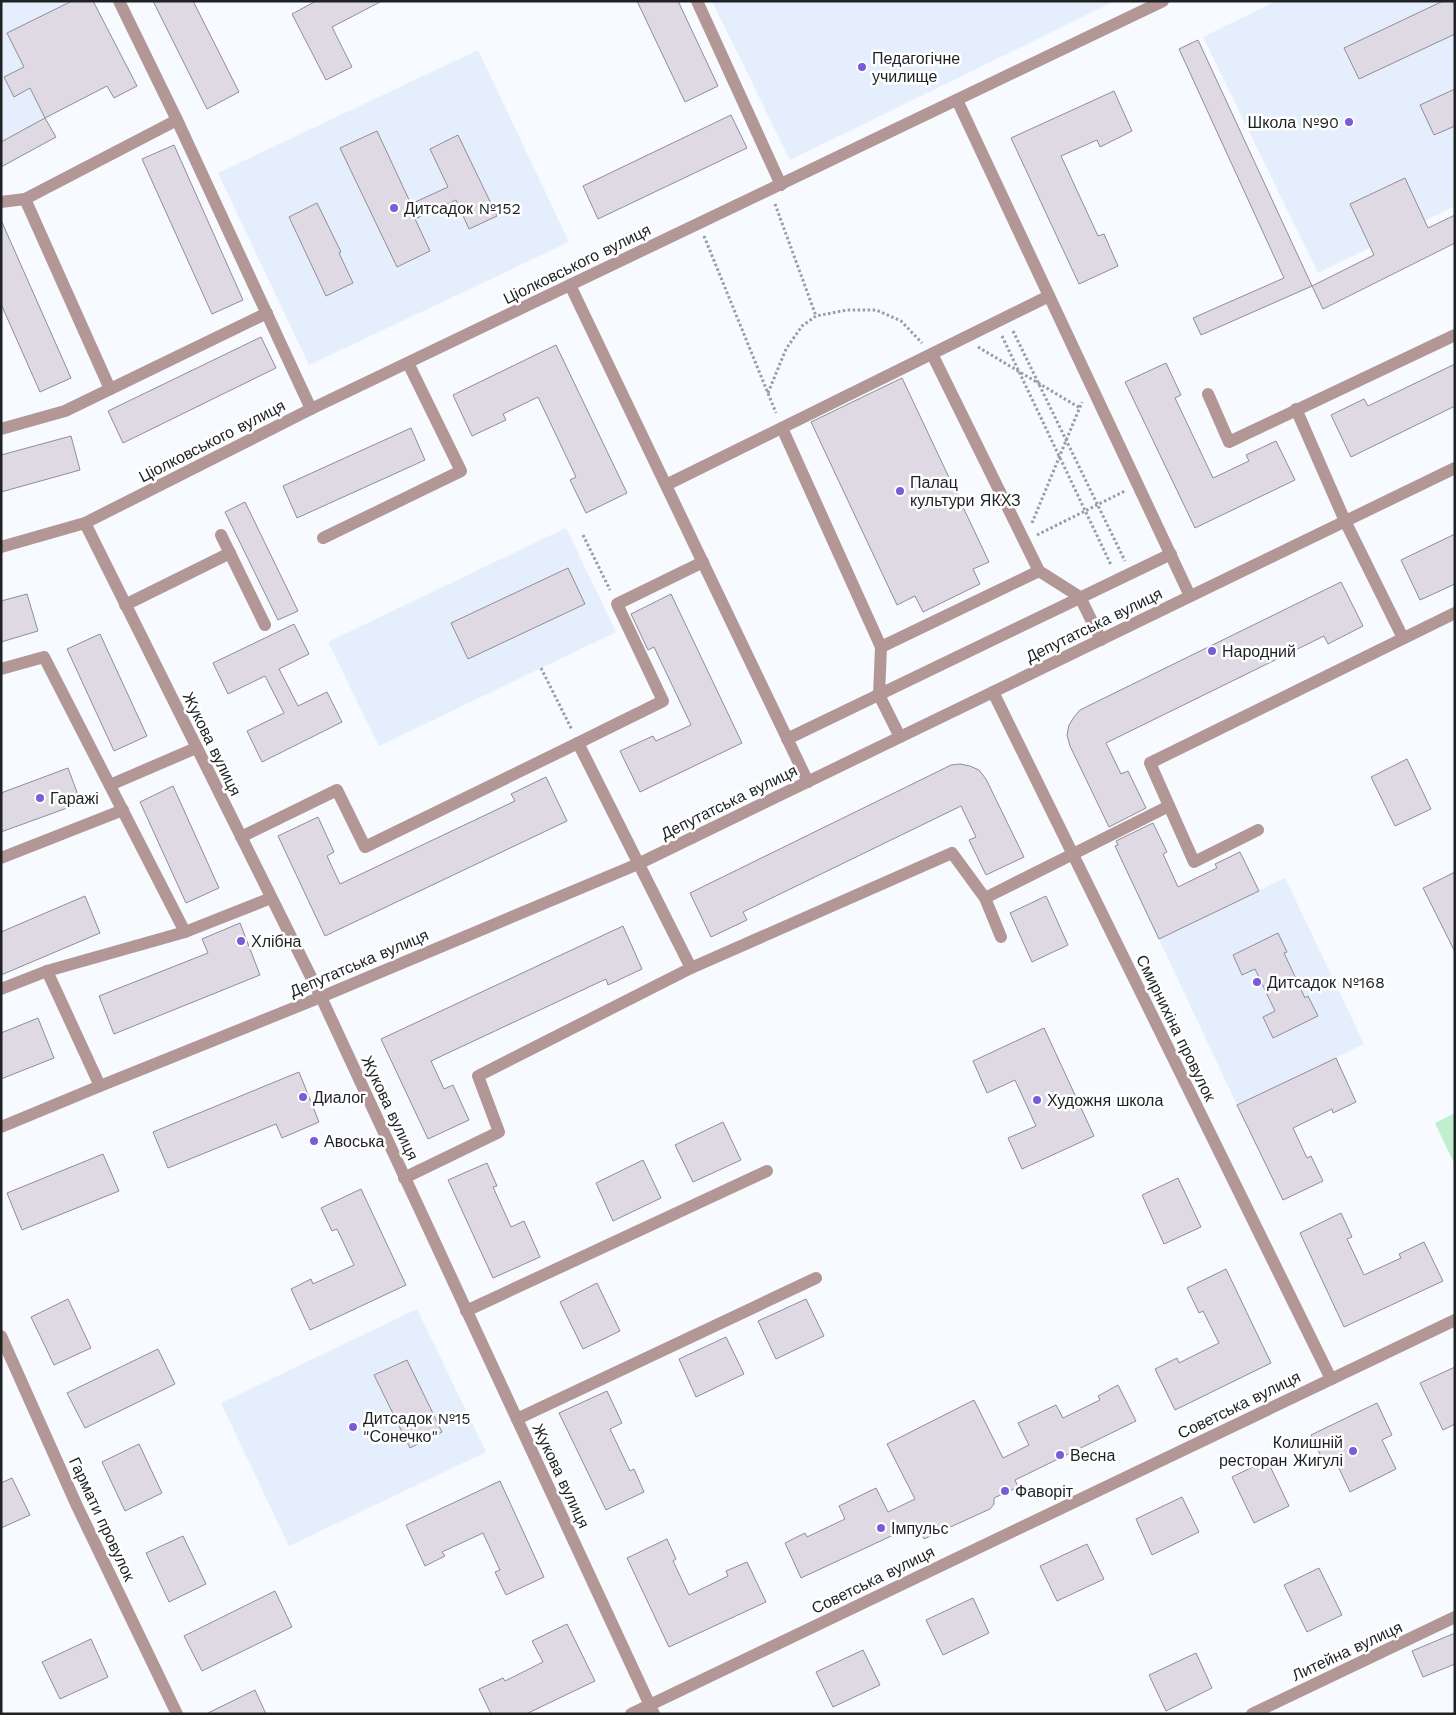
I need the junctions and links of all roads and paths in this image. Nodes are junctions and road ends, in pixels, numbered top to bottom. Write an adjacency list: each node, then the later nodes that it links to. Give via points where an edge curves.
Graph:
1 (119, 1): 5 (street)
2 (697, 1): 6 (street)
3 (1164, 1): 4 (street, Ціолковського вулиця)
4 (957, 100): 6 (street, Ціолковського вулиця); 11 (street)
5 (177, 120): 7 (street); 12 (street)
6 (775, 187): 9 (street, Ціолковського вулиця); 13 (path)
7 (25, 198): 8 (street); 22 (street)
8 (1, 202)
9 (698, 224): 10 (street, Ціолковського вулиця); 23 (path)
10 (570, 285): 18 (street, Ціолковського вулиця); 33 (street)
11 (1049, 296): 14 (street); 21 (street)
12 (267, 313): 22 (street); 26 (street)
13 (816, 316): 17 (path, via 847,310 876,310 901,321); 23 (path, via 802,326 786,349)
14 (1001, 319): 16 (street); 19 (path); 20 (path)
15 (1455, 335): 27 (street)
16 (963, 338): 17 (street); 19 (path)
17 (932, 354): 28 (street); 42 (street)
18 (408, 363): 26 (street, Ціолковського вулиця); 41 (street, via 461,471)
19 (1019, 372): 20 (path); 31 (path)
20 (1038, 383): 25 (path); 30 (path)
21 (1090, 383): 25 (path); 34 (street)
22 (110, 389): 29 (street, via 65,411)
23 (768, 393): 28 (path)
24 (1208, 394): 27 (street, via 1229,442)
25 (1080, 408): 30 (path)
26 (311, 410): 38 (street, Ціолковського вулиця)
27 (1296, 410): 37 (street)
28 (782, 428): 33 (street); 58 (street)
29 (1, 429)
30 (1066, 440): 31 (path); 35 (path)
31 (1059, 456): 36 (path); 42 (path)
32 (1455, 468): 37 (street, Депутатська вулиця)
33 (666, 485): 46 (street)
34 (1138, 485): 35 (path); 45 (street)
35 (1097, 505): 36 (path); 48 (path)
36 (1085, 511): 42 (path); 49 (path)
37 (1345, 521): 50 (street, Депутатська вулиця); 56 (street)
38 (84, 523): 43 (street, Ціолковського вулиця); 53 (street, Жукова вулиця)
39 (221, 535): 44 (street)
40 (583, 535): 52 (path)
41 (323, 538)
42 (1024, 541): 47 (street)
43 (1, 547)
44 (230, 553): 53 (street); 55 (street)
45 (1170, 554): 48 (street); 50 (street)
46 (703, 562): 52 (street); 64 (street)
47 (1039, 571): 51 (street); 58 (street)
48 (1130, 573): 49 (street)
49 (1118, 579): 51 (street)
50 (1190, 596): 57 (street, Депутатська вулиця)
51 (1080, 597): 57 (street); 62 (street)
52 (617, 604): 65 (street, via 663,701)
53 (125, 605): 66 (street, Жукова вулиця)
54 (1455, 613): 56 (street)
55 (265, 625)
56 (1403, 638): 69 (street, via 1150,763)
57 (1101, 640): 61 (street, Депутатська вулиця)
58 (881, 647): 62 (street)
59 (541, 668): 65 (path)
60 (1, 670): 68 (street, via 44,657)
61 (993, 692): 63 (street, Депутатська вулиця); 73 (street, Смирнихіна провулок)
62 (879, 695): 63 (street); 64 (street)
63 (900, 737): 67 (street, Депутатська вулиця)
64 (788, 739): 67 (street)
65 (578, 743): 72 (street, via 365,848 337,790); 75 (street)
66 (196, 748): 68 (street); 72 (street, Жукова вулиця)
67 (808, 782): 75 (street, Депутатська вулиця)
68 (110, 785): 70 (street)
69 (1170, 806): 71 (street, via 1194,862); 73 (street)
70 (123, 810): 74 (street); 78 (street)
71 (1258, 830)
72 (240, 838): 76 (street, Жукова вулиця)
73 (1073, 854): 77 (street); 92 (street, Смирнихіна провулок)
74 (1, 858)
75 (638, 864): 80 (street); 83 (street, Депутатська вулиця)
76 (271, 898): 78 (street); 83 (street, Жукова вулиця)
77 (985, 898): 79 (street); 80 (street, via 952,853)
78 (185, 932): 81 (street)
79 (1001, 937)
80 (691, 968): 87 (street, via 478,1076 499,1132)
81 (47, 971): 82 (street); 84 (street)
82 (1, 989)
83 (321, 997): 84 (street, Депутатська вулиця); 87 (street, Жукова вулиця)
84 (100, 1086): 85 (street, Депутатська вулиця)
85 (1, 1127)
86 (768, 1172): 89 (street)
87 (404, 1178): 89 (street, Жукова вулиця)
88 (816, 1278): 93 (street)
89 (466, 1311): 93 (street, Жукова вулиця)
90 (1455, 1320): 92 (street, Советська вулиця)
91 (1, 1336): 96 (street, Гармати провулок)
92 (1330, 1379): 95 (street, Советська вулиця)
93 (517, 1419): 95 (street, Жукова вулиця)
94 (1455, 1617): 98 (street, Литейна вулиця)
95 (652, 1709): 97 (street, Советська вулиця)
96 (176, 1714)
97 (631, 1714)
98 (1252, 1714)

